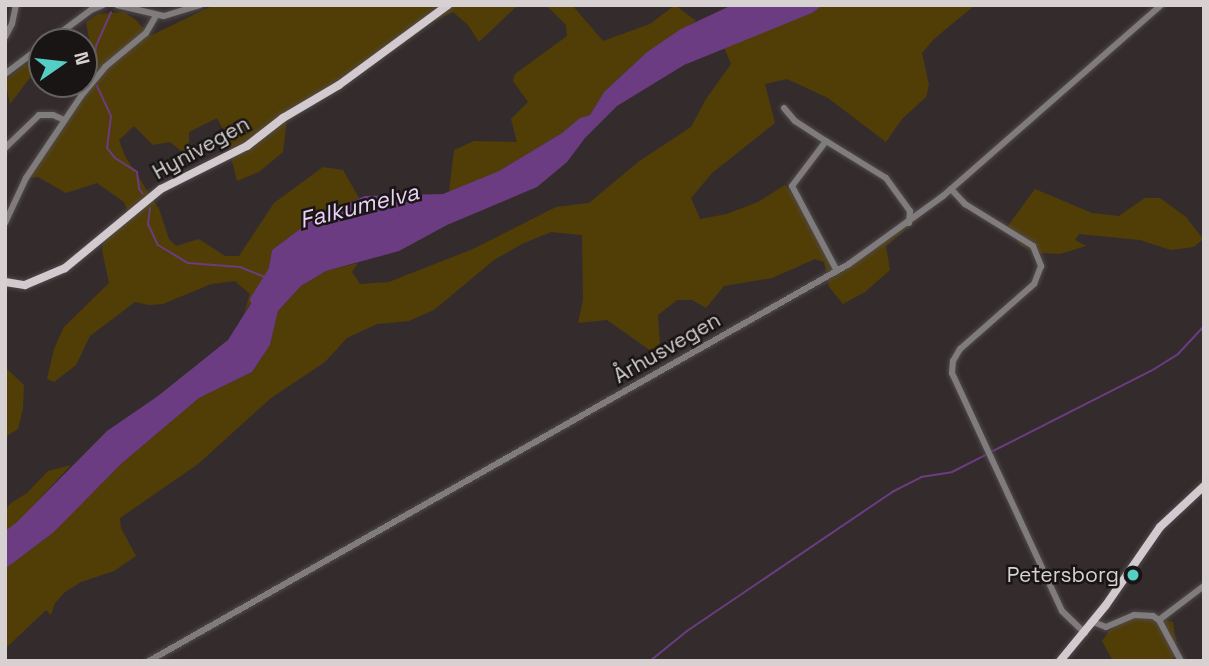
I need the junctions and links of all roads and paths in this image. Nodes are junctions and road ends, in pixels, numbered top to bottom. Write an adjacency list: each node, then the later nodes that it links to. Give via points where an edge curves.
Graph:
1 (16, 5): 10 (street)
2 (103, 5): 7 (street)
3 (117, 5): 8 (street)
4 (200, 5): 8 (street)
5 (448, 5): 23 (main road, Hynivegen, via 339,86 283,118 247,146 161,189 65,268 25,285)
6 (1161, 5): 17 (street, Århusvegen)
7 (90, 8): 9 (street)
8 (156, 16): 14 (street, via 146,33 94,80)
9 (65, 28)
10 (5, 37)
11 (28, 57): 12 (street)
12 (5, 74)
13 (784, 108): 15 (street)
14 (64, 120): 16 (street, via 39,115); 20 (street, via 26,178)
15 (826, 141): 18 (street, via 886,178); 22 (street, via 792,186)
16 (5, 148)
17 (951, 189): 19 (street, Århusvegen); 28 (street, via 965,204 1033,246 1041,266 1034,284 963,345 953,361 955,382 1062,611)
18 (910, 211): 19 (street); 21 (street)
19 (923, 213): 21 (street, Århusvegen)
20 (5, 223)
21 (909, 223): 22 (street, Århusvegen)
22 (837, 271): 29 (street, Århusvegen)
23 (5, 282)
24 (1204, 486): 27 (main road, via 1160,527)
25 (1204, 586): 26 (street)
26 (1159, 620): 27 (street, via 1141,614 1106,627); 31 (street)
27 (1093, 622): 28 (main road)
28 (1085, 632): 30 (main road)
29 (149, 661)
30 (1060, 661)
31 (1181, 661)

